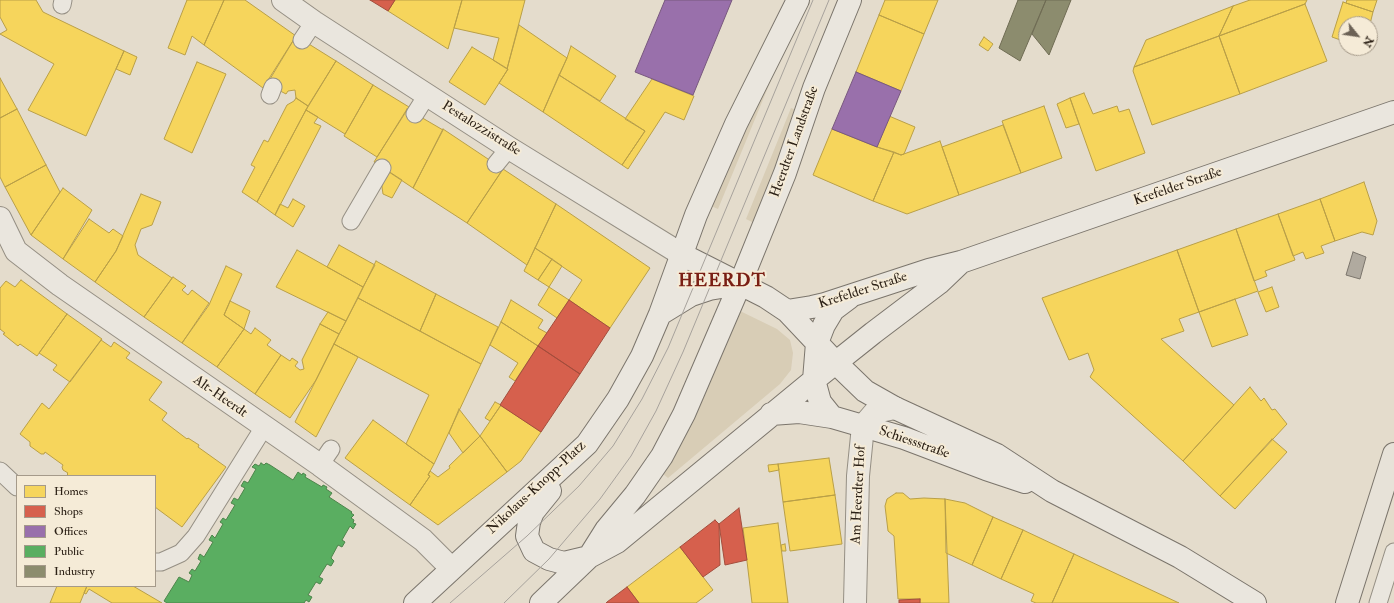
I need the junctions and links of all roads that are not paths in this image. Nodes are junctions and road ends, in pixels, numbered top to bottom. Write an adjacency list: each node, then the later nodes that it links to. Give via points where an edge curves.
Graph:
1 (283, 0): 4 (main road, Pestalozzistraße, via 308,31)
2 (798, 0): 10 (main road, via 736,124)
3 (850, 0): 12 (main road, Heerdter Landstraße)
4 (426, 95): 6 (lane); 10 (main road, Pestalozzistraße, via 503,156)
5 (1394, 112): 11 (main road, Krefelder Straße)
6 (415, 114)
7 (382, 168): 9 (lane)
8 (0, 218): 23 (main road, Alt-Heerdt, via 16,251 60,285)
9 (351, 221)
10 (681, 254): 12 (main road); 15 (main road, Nikolaus-Knopp-Platz)
11 (962, 262): 13 (main road, Krefelder Straße, via 929,270); 17 (main road, Krefelder Straße, via 939,284)
12 (740, 284): 14 (main road); 15 (main road, via 690,295); 30 (main road, via 684,414 662,456 606,530)
13 (852, 296): 14 (main road, Krefelder Straße); 16 (main road, via 833,310)
14 (786, 311): 16 (main road); 20 (main road, via 802,337 804,358 797,380)
15 (660, 314): 24 (main road, Nikolaus-Knopp-Platz, via 642,356 618,400)
16 (817, 342): 17 (main road); 18 (main road)
17 (836, 363): 18 (main road); 19 (main road, Schiessstraße, via 865,391)
18 (814, 380): 20 (main road); 21 (main road, via 820,402)
19 (895, 408): 22 (main road, Am Heerdter Hof, via 875,412); 28 (main road, Schiessstraße, via 997,455)
20 (771, 414): 21 (main road, Schiessstraße, via 799,412); 30 (main road, via 617,542)
21 (832, 417): 22 (main road, Schiessstraße)
22 (863, 426): 28 (main road, Schiessstraße); 35 (main road, Am Heerdter Hof, via 858,476)
23 (264, 427): 31 (lane, via 196,536 181,553); 32 (main road, Alt-Heerdt, via 325,457 423,540)
24 (587, 444): 30 (main road, via 572,470 545,496 533,512 527,536 534,551 549,559 564,563); 32 (main road, Nikolaus-Knopp-Platz)
25 (1394, 454): 37 (highway)
26 (0, 471): 27 (lane)
27 (16, 486)
28 (1052, 491): 36 (main road, Schiessstraße, via 1180,558)
29 (1394, 552): 38 (lane)
30 (589, 557): 34 (main road)
31 (156, 562)
32 (451, 568): 33 (main road, Nikolaus-Knopp-Platz)
33 (415, 603)
34 (540, 603)
35 (855, 603)
36 (1255, 603)
37 (1346, 603)
38 (1378, 603)

